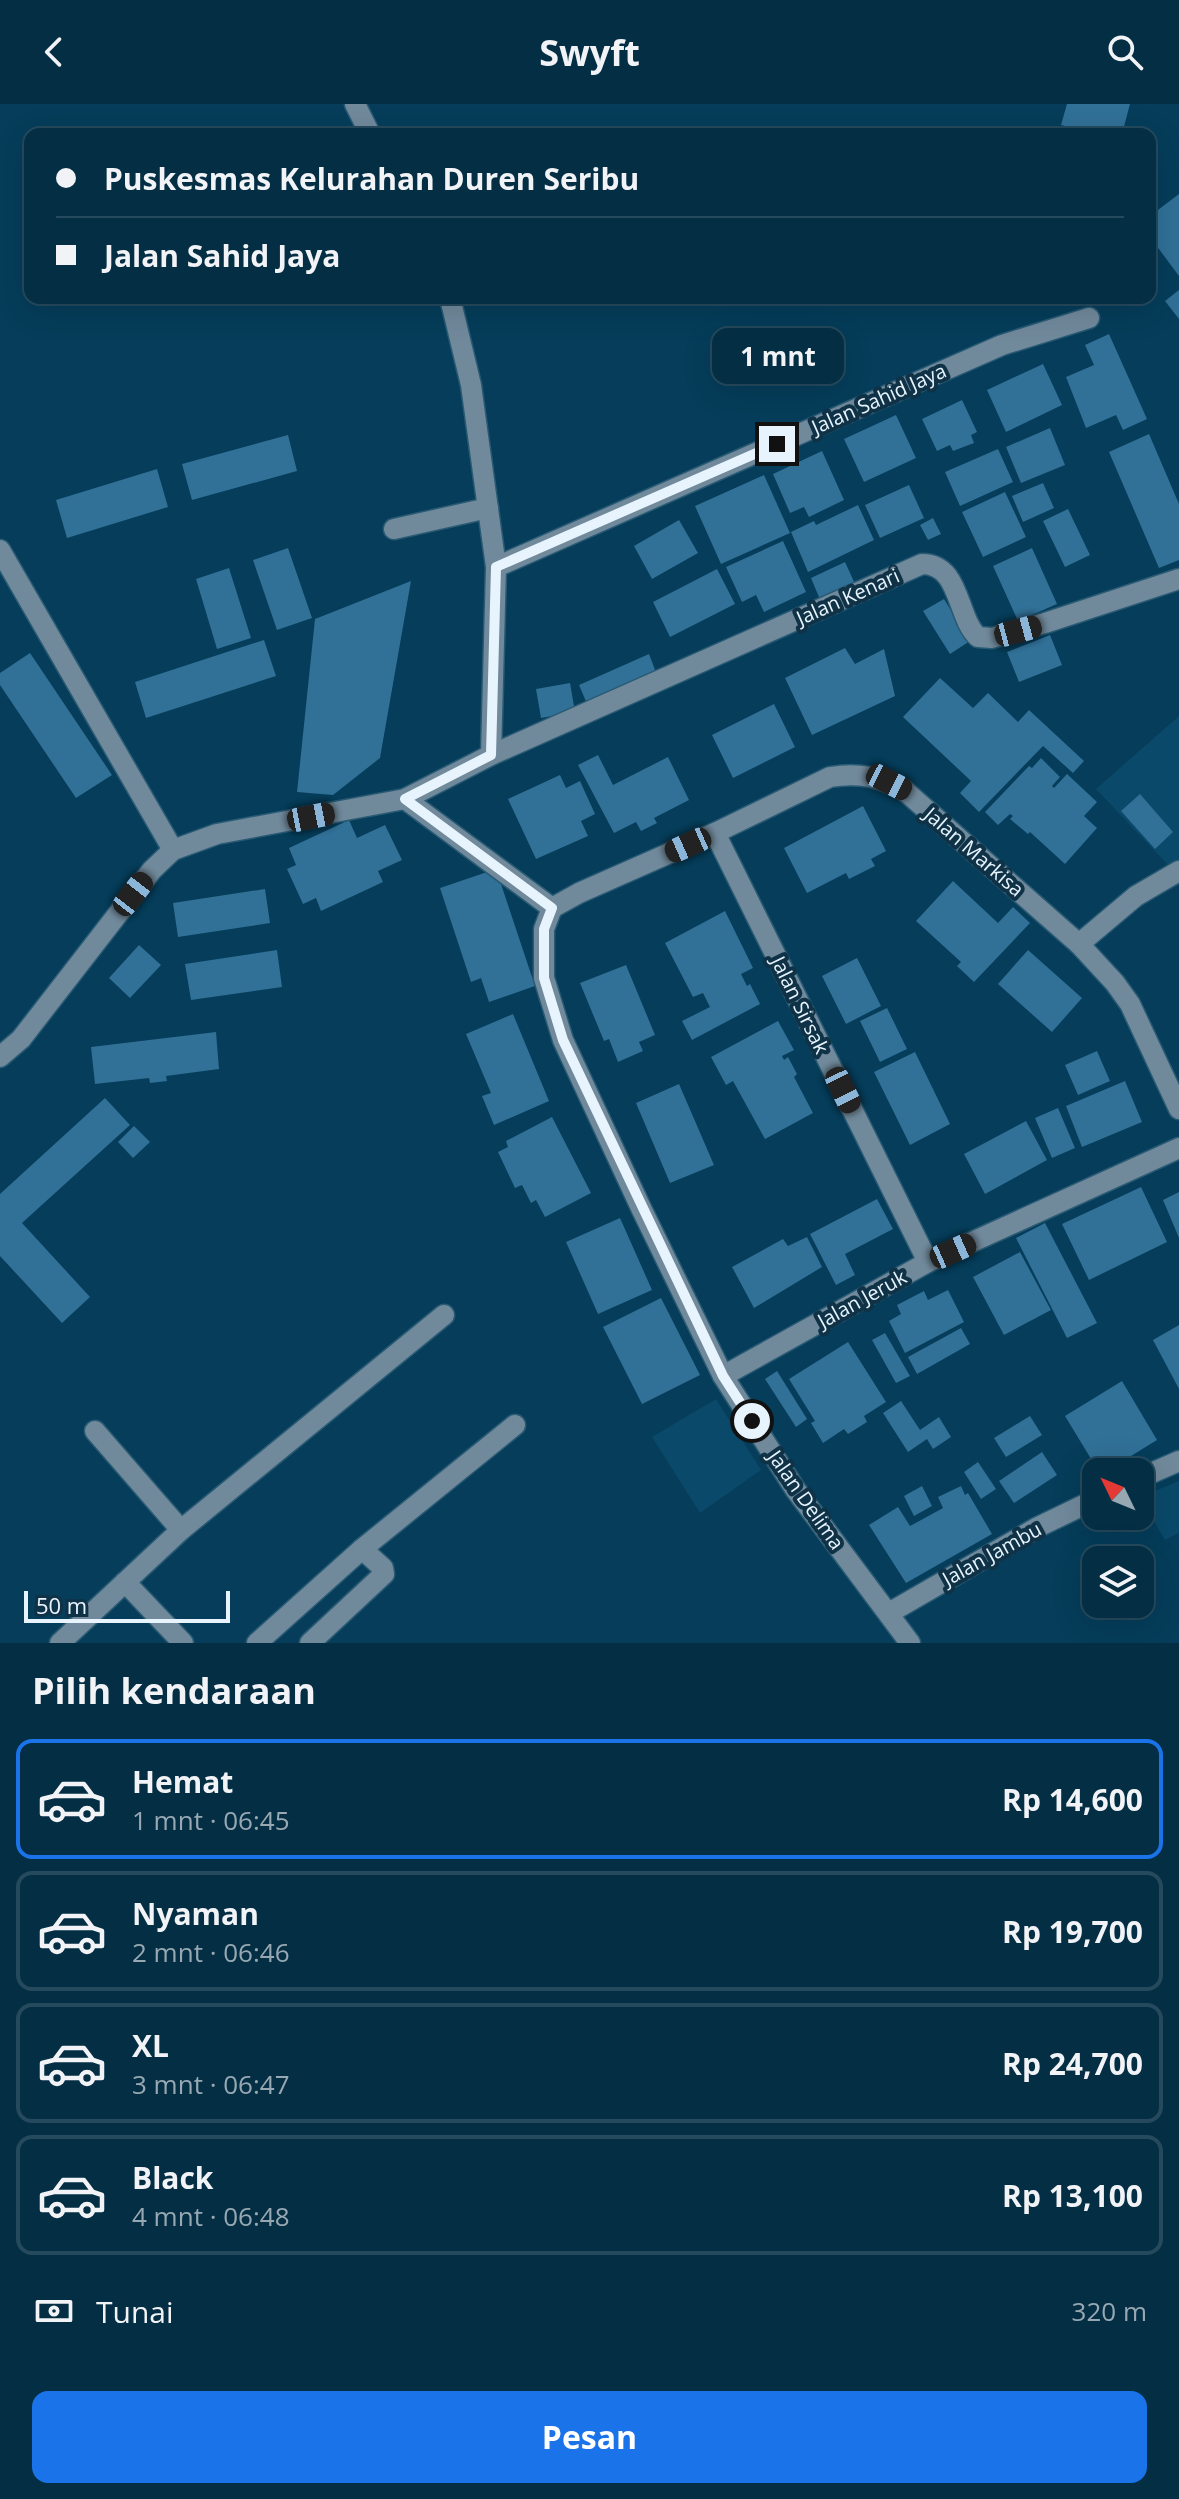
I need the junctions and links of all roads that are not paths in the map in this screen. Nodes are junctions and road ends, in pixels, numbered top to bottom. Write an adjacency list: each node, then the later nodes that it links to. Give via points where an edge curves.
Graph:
1 (355, 104): 2 (street)
2 (367, 128)
3 (451, 304): 5 (street, via 471,385)
4 (1089, 318): 8 (street, Jalan Sahid Jaya, via 1002,345)
5 (488, 508): 6 (street); 8 (street)
6 (394, 529)
7 (0, 550): 13 (street)
8 (496, 567): 10 (street)
9 (1179, 579): 10 (street, Jalan Kenari, via 992,638 978,637 947,575 932,564 922,564)
10 (491, 755): 11 (street)
11 (405, 799): 13 (street, via 217,834); 15 (street)
12 (715, 833): 15 (street, Jalan Markisa); 16 (street, Jalan Markisa, via 830,777 870,775 904,790); 20 (street, Jalan Sirsak)
13 (173, 850): 17 (street, via 21,1039)
14 (1179, 871): 16 (street, via 1136,896)
15 (552, 908): 22 (street, Jalan Delima, via 544,929 544,978 563,1040)
16 (1079, 944): 18 (street, Jalan Markisa, via 1130,1004)
17 (0, 1057)
18 (1179, 1109)
19 (1179, 1148): 20 (street, Jalan Jeruk)
20 (928, 1262): 22 (street, Jalan Jeruk)
21 (444, 1315): 28 (street)
22 (723, 1376): 31 (street, Jalan Delima, via 795,1489)
23 (515, 1425): 29 (street)
24 (95, 1431): 28 (street)
25 (1179, 1461): 26 (street)
26 (1154, 1472)
27 (1082, 1506): 31 (street, Jalan Jambu)
28 (181, 1530): 30 (street)
29 (362, 1549): 34 (street); 35 (street, via 384,1574)
30 (125, 1582): 32 (street); 33 (street)
31 (889, 1613): 36 (street, Jalan Delima)
32 (60, 1643)
33 (183, 1643)
34 (257, 1643)
35 (310, 1643)
36 (910, 1643)

